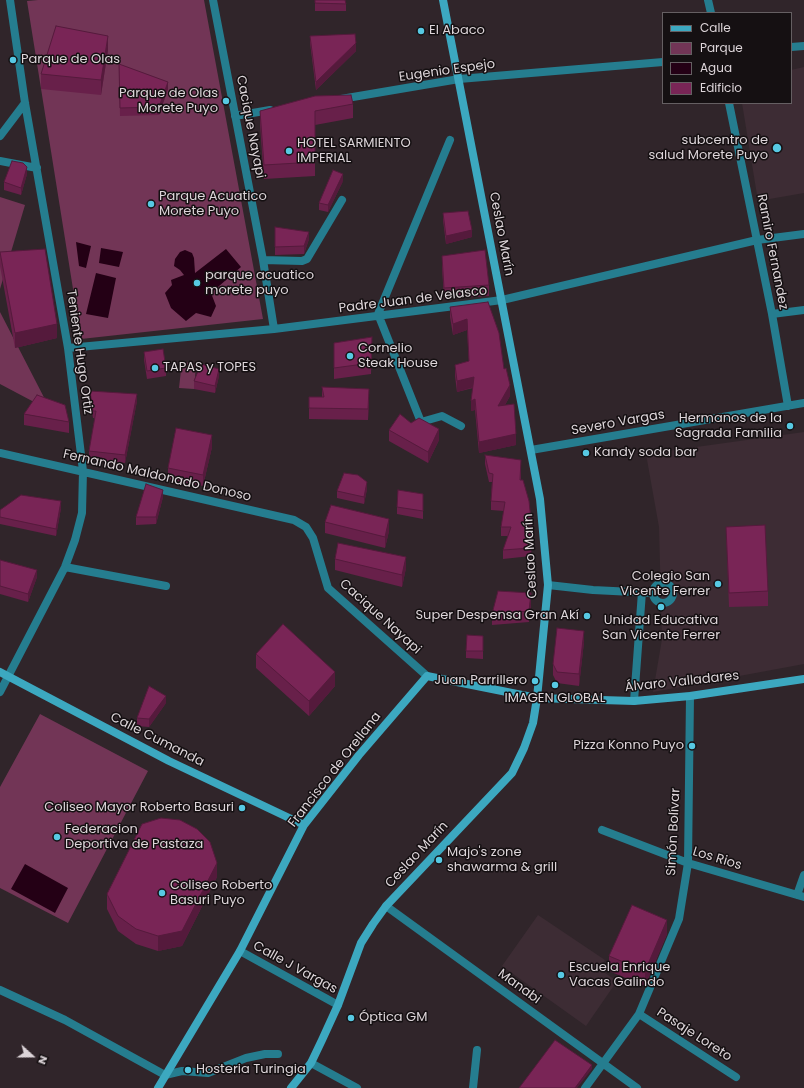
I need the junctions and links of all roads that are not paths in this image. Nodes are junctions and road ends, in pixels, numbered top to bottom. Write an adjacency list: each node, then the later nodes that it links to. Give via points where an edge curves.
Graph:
1 (12, 0): 11 (street, Teniente Hugo Ortiz)
2 (213, 0): 14 (street, Cacique Nayapi)
3 (443, 0): 9 (street, Ceslao Marín)
4 (708, 0): 5 (street)
5 (711, 12)
6 (804, 46): 7 (street)
7 (792, 47)
8 (662, 62): 9 (street, Eugenio Espejo)
9 (459, 79): 10 (street, Eugenio Espejo); 23 (street, Ceslao Marín)
10 (335, 99)
11 (25, 103): 15 (street); 18 (street, Teniente Hugo Ortiz)
12 (729, 104): 21 (street, Ramiro Fernandez)
13 (282, 108): 14 (street)
14 (235, 116): 22 (street, Cacique Nayapi)
15 (0, 136)
16 (450, 140): 25 (street)
17 (0, 160): 18 (street)
18 (38, 168): 28 (street, Teniente Hugo Ortiz)
19 (342, 200): 22 (street, via 307,259)
20 (804, 234): 21 (street, Padre Juan de Velasco)
21 (757, 240): 23 (street, Padre Juan de Velasco); 26 (street, Ramiro Fernandez)
22 (263, 260): 27 (street, Cacique Nayapi)
23 (502, 300): 25 (street, Padre Juan de Velasco); 32 (street, Ceslao Marín)
24 (804, 310): 26 (street)
25 (378, 314): 27 (street, Padre Juan de Velasco); 31 (street, via 421,422 442,416)
26 (772, 314): 30 (street, Ramiro Fernandez)
27 (274, 329): 28 (street, Padre Juan de Velasco)
28 (68, 348): 34 (street, Teniente Hugo Ortiz)
29 (804, 403): 30 (street, Severo Vargas)
30 (788, 406): 32 (street, Severo Vargas)
31 (461, 426)
32 (531, 450): 37 (street, Ceslao Marín, via 540,499)
33 (0, 453): 34 (street, Fernando Maldonado Donoso)
34 (83, 471): 35 (street, Fernando Maldonado Donoso, via 294,520); 36 (street, Teniente Hugo Ortiz, via 82,513)
35 (306, 527): 42 (street, Cacique Nayapi, via 313,538 328,588)
36 (64, 567): 38 (street); 43 (street, Teniente Hugo Ortiz)
37 (548, 585): 39 (street); 47 (street, Ceslao Marín)
38 (166, 586)
39 (642, 592): 40 (street); 48 (street)
40 (653, 593)
41 (0, 672): 43 (street, Calle Cumanda)
42 (427, 676): 47 (street); 49 (street, Francisco de Orellana, via 359,755)
43 (8, 677): 45 (street, Teniente Hugo Ortiz); 49 (street, Calle Cumanda, via 169,761)
44 (804, 679): 46 (street, Álvaro Valladares)
45 (0, 692)
46 (690, 696): 48 (street, Álvaro Valladares); 51 (street, Simón Bolívar)
47 (537, 698): 48 (street, Álvaro Valladares); 54 (street, Ceslao Marín, via 533,723 512,773)
48 (634, 701)
49 (304, 825): 55 (street, Francisco de Orellana)
50 (602, 830): 51 (street, Los Rios)
51 (688, 863): 53 (street, Los Rios); 58 (street, Simón Bolívar, via 679,919)
52 (804, 876): 53 (street)
53 (800, 896)
54 (386, 906): 57 (street, Ceslao Marín, via 361,943); 62 (street, Manabi)
55 (240, 951): 57 (street, Calle J Vargas); 63 (street, Francisco de Orellana)
56 (0, 990): 63 (street, via 65,1020)
57 (338, 1006): 61 (street, Ceslao Marín)
58 (639, 1014): 62 (street, Simón Bolívar); 64 (street, Pasaje Loreto)
59 (477, 1050): 68 (street)
60 (278, 1054): 63 (street, via 246,1058 208,1072 182,1071)
61 (311, 1063): 66 (street, Ceslao Marín); 67 (street)
62 (604, 1064): 69 (street, Simón Bolívar); 70 (street, Manabi)
63 (166, 1075): 65 (street, Francisco de Orellana)
64 (736, 1077)
65 (158, 1088)
66 (292, 1088)
67 (357, 1088)
68 (474, 1088)
69 (585, 1088)
70 (638, 1088)

